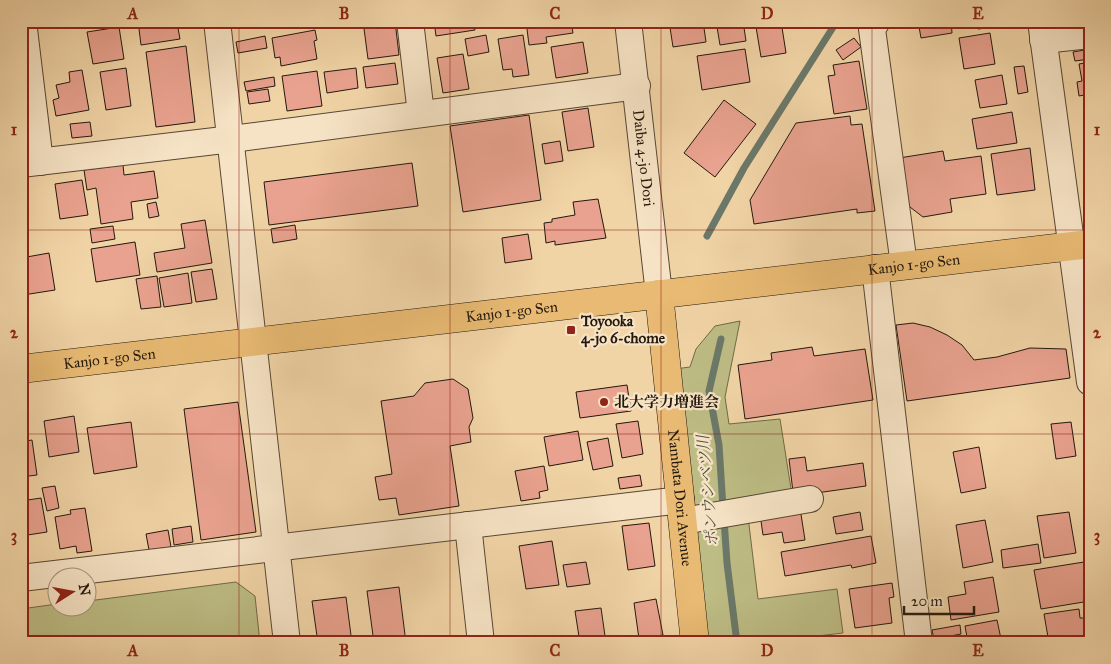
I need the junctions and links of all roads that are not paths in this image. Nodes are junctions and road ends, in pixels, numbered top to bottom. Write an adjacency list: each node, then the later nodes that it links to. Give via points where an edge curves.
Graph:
1 (23, 21): 11 (street)
2 (217, 21): 10 (street)
3 (410, 21): 9 (street)
4 (628, 21): 8 (street, Daiba 4-jo Dori)
5 (876, 21): 13 (street, via 872,29)
6 (1042, 31): 7 (street); 12 (street)
7 (1090, 35)
8 (637, 86): 9 (street); 15 (street, Daiba 4-jo Dori)
9 (421, 114): 10 (street)
10 (232, 139): 11 (street); 16 (street)
11 (31, 163)
12 (1080, 245): 13 (main road, Kanjo 1-go Sen); 18 (street)
13 (904, 265): 14 (main road, Kanjo 1-go Sen)
14 (875, 268): 15 (main road, Kanjo 1-go Sen); 27 (street)
15 (659, 294): 16 (main road, Kanjo 1-go Sen); 20 (main road, Nambata Dori Avenue)
16 (254, 341): 17 (main road, Kanjo 1-go Sen); 22 (street)
17 (21, 369)
18 (1090, 382)
19 (810, 499): 20 (street, via 727,514)
20 (682, 511): 21 (street); 26 (main road, Nambata Dori Avenue)
21 (468, 525): 22 (street); 25 (street)
22 (276, 547): 23 (street); 24 (street)
23 (21, 578)
24 (287, 643)
25 (481, 643)
26 (695, 643)
27 (919, 643)

